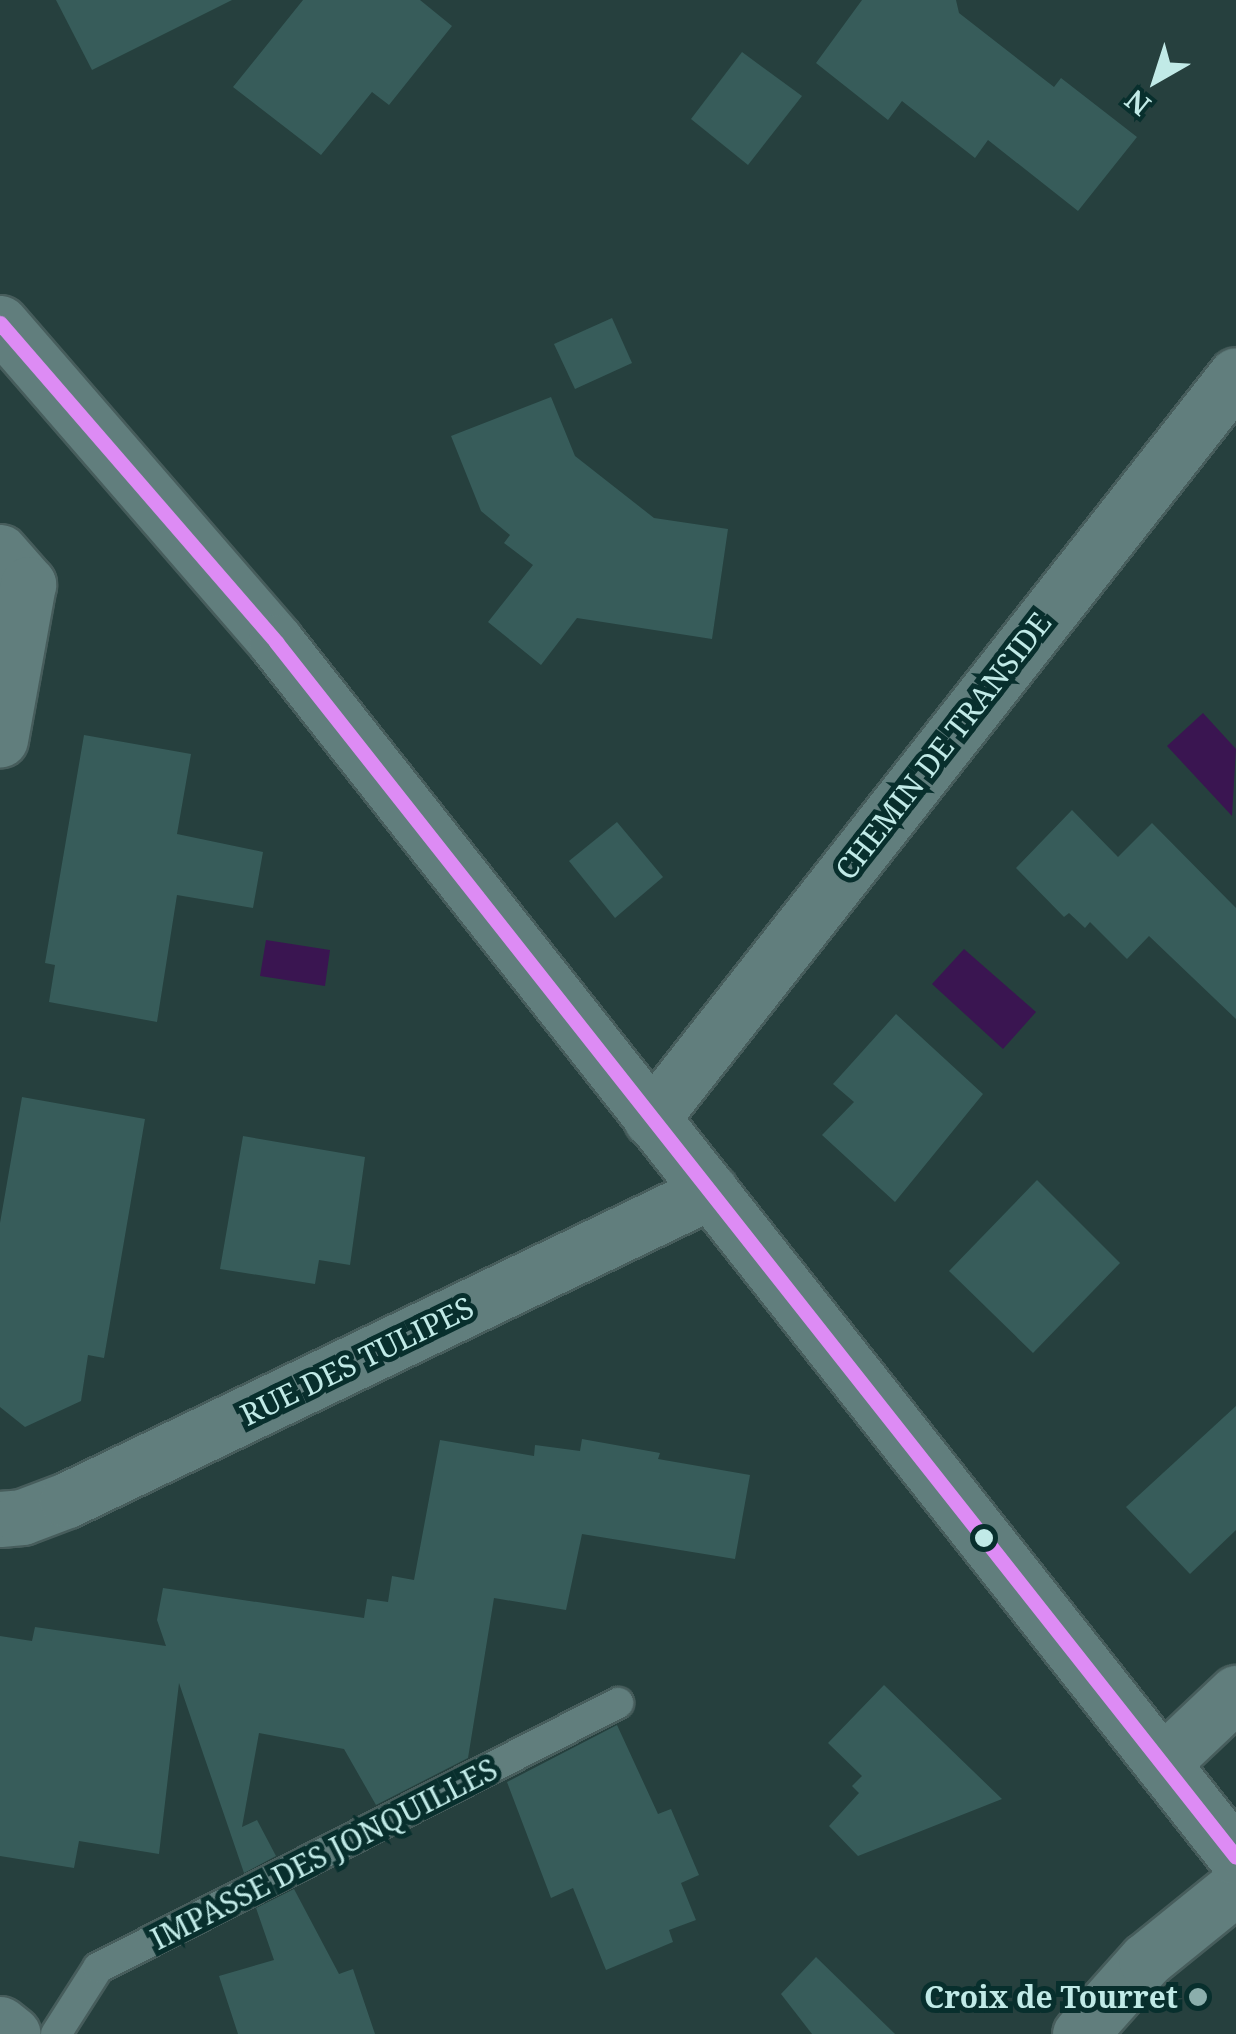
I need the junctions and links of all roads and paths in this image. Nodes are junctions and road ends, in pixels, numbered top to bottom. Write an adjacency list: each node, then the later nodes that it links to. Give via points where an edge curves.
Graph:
1 (0, 322): 5 (street, via 276,642)
2 (1236, 375): 5 (street, CHEMIN DE TRANSIDE)
3 (0, 552): 4 (street, via 28,584)
4 (0, 740)
5 (651, 1119): 6 (street)
6 (711, 1192): 7 (street, RUE DES TULIPES, via 67,1500); 10 (street)
7 (0, 1519)
8 (1236, 1693): 10 (street)
9 (618, 1703): 15 (lane, IMPASSE DES JONQUILLES, via 98,1968)
10 (1162, 1763): 11 (street)
11 (1236, 1857)
12 (1236, 1887): 16 (street, via 1146,1960)
13 (0, 2024): 14 (street)
14 (13, 2034)
15 (56, 2034)
16 (1080, 2034)

